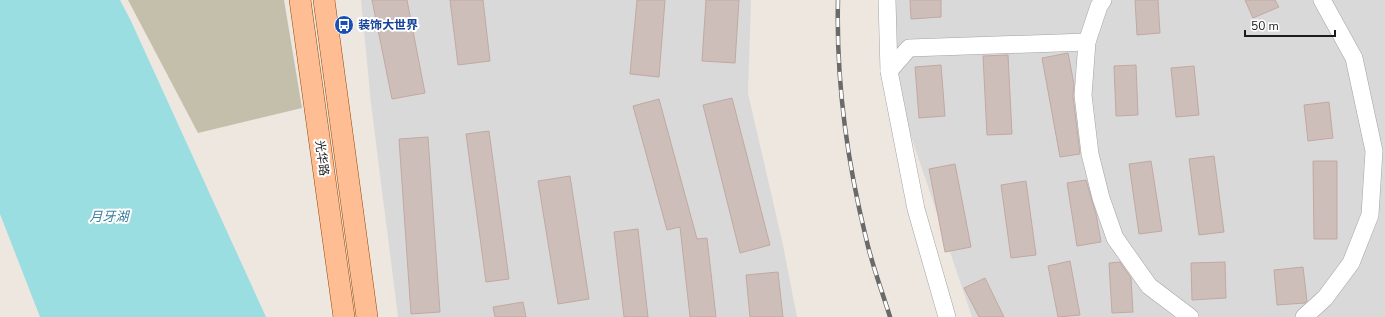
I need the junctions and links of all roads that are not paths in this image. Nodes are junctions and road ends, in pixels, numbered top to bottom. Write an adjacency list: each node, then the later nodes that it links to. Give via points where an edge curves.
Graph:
1 (300, 0): 8 (main road, 光华路)
2 (324, 0): 9 (main road, 光华路)
3 (887, 0): 7 (street)
4 (1103, 0): 6 (street)
5 (1322, 0): 12 (street, via 1354,58 1374,151 1370,215 1351,263 1325,298)
6 (1087, 42): 7 (street, via 910,48); 11 (street, via 1084,95 1090,154 1101,198 1115,238 1149,286)
7 (889, 71): 10 (street, via 916,210)
8 (344, 317)
9 (367, 317)
10 (948, 317)
11 (1190, 317)
12 (1304, 317)

